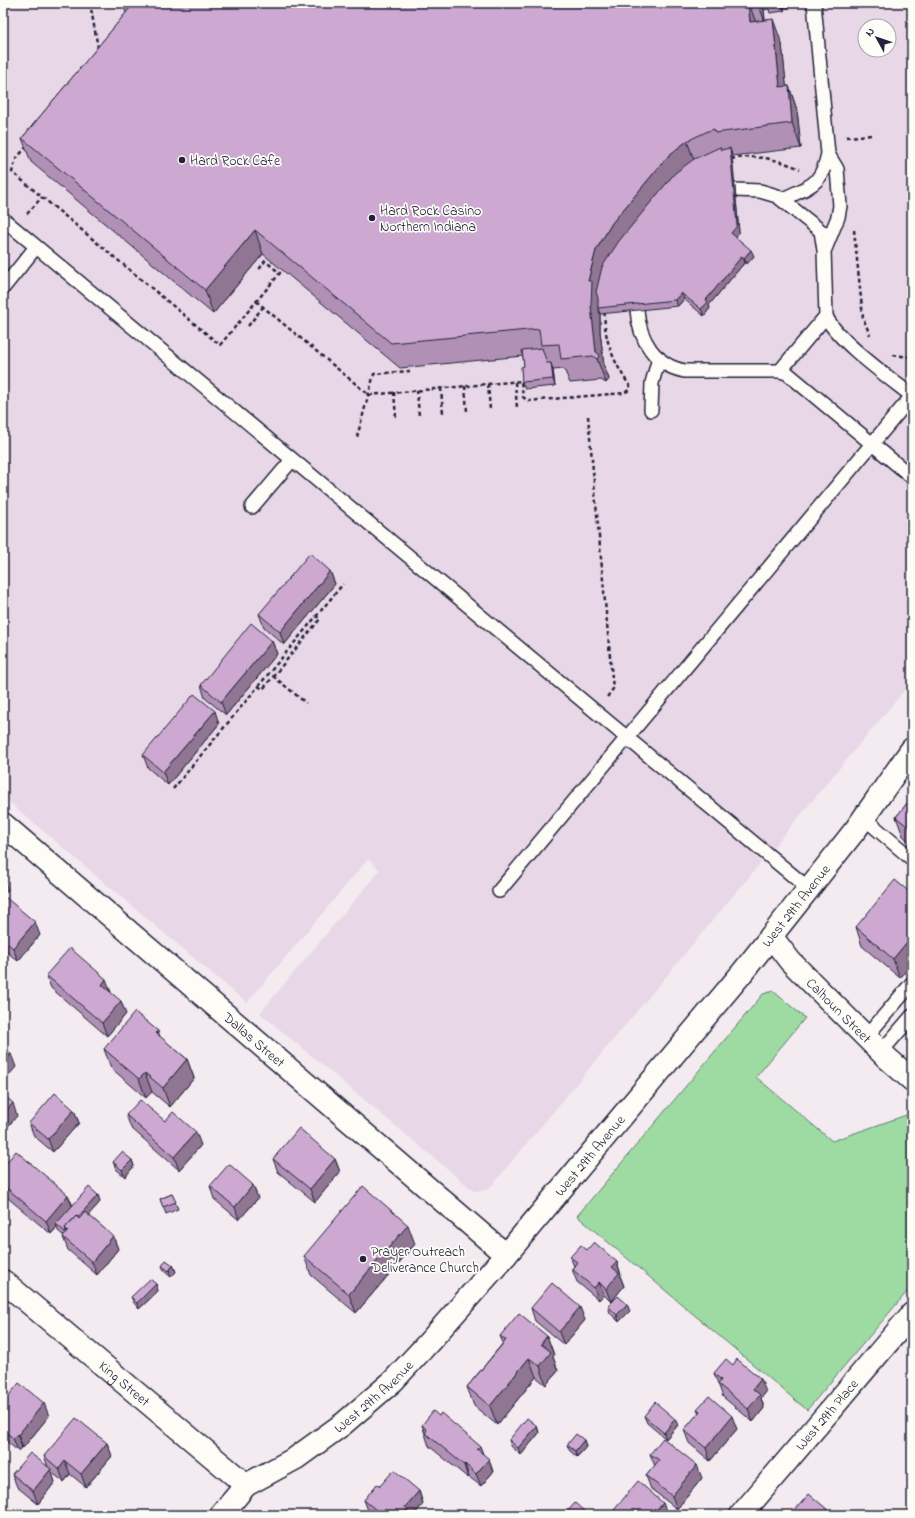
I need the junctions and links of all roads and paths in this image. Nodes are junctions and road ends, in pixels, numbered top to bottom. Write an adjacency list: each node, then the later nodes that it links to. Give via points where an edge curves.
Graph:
1 (90, 3): 5 (path)
2 (814, 3): 9 (lane)
3 (869, 3): 4 (path)
4 (878, 4)
5 (98, 51)
6 (872, 135): 7 (path)
7 (852, 137)
8 (30, 142): 13 (path, via 16,160 12,172)
9 (828, 154): 14 (lane, via 820,178); 18 (lane, via 837,169 840,206)
10 (727, 160): 11 (path, via 744,157 764,158 781,161)
11 (804, 170)
12 (735, 190): 14 (lane, via 771,193)
13 (42, 197): 15 (path); 21 (path, via 220,345)
14 (784, 200): 18 (lane, via 821,231)
15 (25, 216)
16 (3, 219): 17 (lane)
17 (36, 247): 20 (lane); 48 (lane)
18 (824, 250): 25 (lane)
19 (258, 271): 21 (path, via 265,261 280,273)
20 (3, 288)
21 (256, 301): 23 (path)
22 (606, 304): 30 (path, via 606,332 614,357 630,386 626,392 528,401 523,397 521,381)
23 (263, 307): 26 (path); 36 (path)
24 (637, 310): 27 (lane, via 642,334 649,348)
25 (826, 316): 28 (lane); 37 (lane, via 838,334)
26 (248, 326)
27 (659, 358): 28 (lane, via 685,371); 40 (lane, via 652,383)
28 (780, 370): 47 (lane, via 798,381)
29 (410, 371): 36 (path, via 374,374)
30 (515, 382): 31 (path); 38 (path)
31 (488, 384): 32 (path); 39 (path)
32 (465, 386): 33 (path); 41 (path)
33 (441, 388): 34 (path); 42 (path)
34 (417, 390): 35 (path); 43 (path)
35 (394, 392): 36 (path); 45 (path)
36 (369, 394): 46 (path)
37 (912, 396): 47 (lane)
38 (517, 408)
39 (490, 410)
40 (652, 410)
41 (467, 412)
42 (443, 414)
43 (419, 416)
44 (588, 416): 55 (path, via 612,689)
45 (396, 418)
46 (357, 437)
47 (872, 443): 49 (lane); 57 (lane)
48 (292, 460): 50 (lane); 57 (lane)
49 (912, 477)
50 (252, 507)
51 (343, 584): 52 (path)
52 (316, 616): 53 (path, via 320,619); 54 (path)
53 (273, 676): 54 (path, via 263,689); 56 (path)
54 (258, 686): 59 (path)
55 (606, 699)
56 (306, 703)
57 (626, 738): 63 (lane); 64 (lane)
58 (912, 749): 60 (street, West 29th Avenue)
59 (173, 789)
60 (864, 818): 62 (lane); 63 (street, West 29th Avenue)
61 (3, 824): 71 (street, Dallas Street)
62 (912, 859)
63 (809, 889): 65 (street, West 29th Avenue)
64 (499, 891)
65 (771, 936): 68 (street, Calhoun Street, via 790,961); 71 (street, West 29th Avenue)
66 (912, 983): 68 (lane)
67 (912, 1016): 69 (lane)
68 (866, 1037): 69 (street, Calhoun Street)
69 (881, 1052): 70 (street, Calhoun Street)
70 (912, 1080)
71 (506, 1255): 74 (street, West 29th Avenue, via 382,1391 343,1424 301,1454)
72 (3, 1282): 74 (street, King Street)
73 (912, 1314): 76 (street, West 29th Place)
74 (246, 1485): 75 (street, West 29th Avenue)
75 (221, 1515)
76 (741, 1515)

